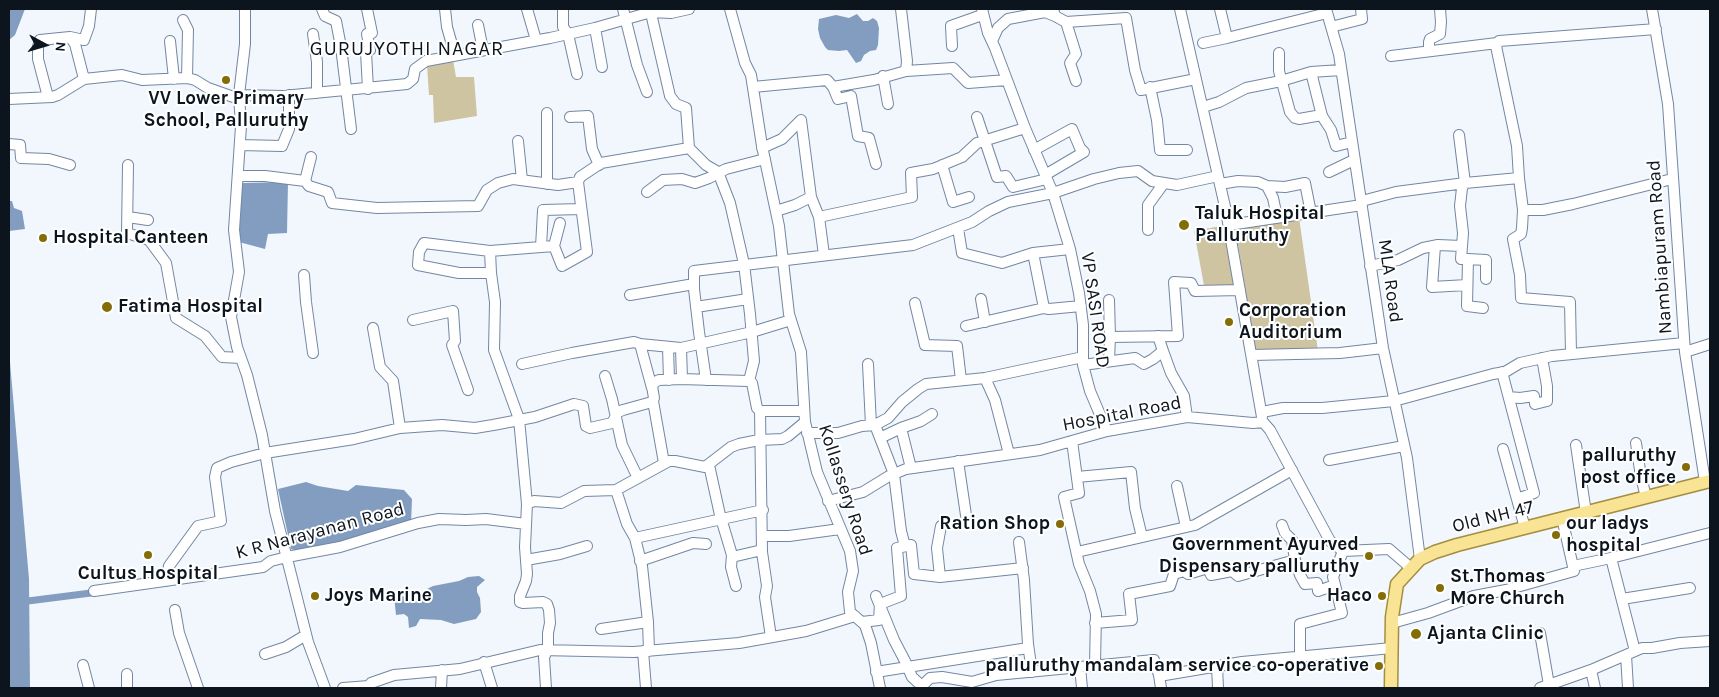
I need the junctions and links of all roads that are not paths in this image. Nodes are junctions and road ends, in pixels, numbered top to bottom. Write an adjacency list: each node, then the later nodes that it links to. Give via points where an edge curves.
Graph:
1 (91, 9): 31 (street, via 84,40)
2 (245, 9): 66 (street)
3 (322, 9): 61 (street, via 325,16 336,21)
4 (367, 9): 60 (street, via 372,33 367,34 370,50 366,52)
5 (445, 9): 42 (street)
6 (527, 9): 33 (street)
7 (563, 9): 30 (street, via 563,27)
8 (688, 9): 16 (street, via 671,13)
9 (730, 9): 57 (street, Kollassery Road)
10 (900, 9): 46 (street)
11 (1180, 9): 53 (street)
12 (1220, 9): 32 (street)
13 (1360, 9): 26 (street, via 1362,19)
14 (1440, 9): 40 (street, via 1440,34 1430,39)
15 (1652, 9): 28 (street, Nambiapuram Road)
16 (650, 10): 20 (street); 82 (street, via 670,96 676,104 686,108)
17 (1326, 11): 26 (street, MLA Road); 32 (street)
18 (982, 12): 35 (street, VP SASI ROAD); 38 (street, via 951,26)
19 (1054, 12): 24 (street); 35 (street, via 1008,19 998,28)
20 (625, 13): 27 (street); 62 (street)
21 (1125, 13): 22 (street); 59 (street, via 1140,90)
22 (1093, 14): 24 (street)
23 (184, 20): 50 (street, via 188,30)
24 (1066, 22): 56 (street, via 1076,54 1070,63)
25 (478, 25): 39 (street)
26 (1331, 27): 45 (street, MLA Road)
27 (595, 28): 30 (street); 44 (street)
28 (1656, 29): 37 (street); 99 (street, Nambiapuram Road, via 1668,104)
29 (313, 34): 63 (street)
30 (568, 34): 33 (street); 48 (street)
31 (70, 37): 51 (street); 65 (street, via 40,40 38,59)
32 (1227, 38): 36 (street)
33 (536, 40): 39 (street)
34 (170, 41): 52 (street)
35 (992, 41): 54 (street, VP SASI ROAD)
36 (1203, 43)
37 (1497, 43): 40 (street); 98 (street, via 1517,146)
38 (952, 46)
39 (483, 50): 42 (street)
40 (1429, 51): 43 (street)
41 (1279, 53): 55 (street, via 1279,71)
42 (455, 55): 60 (street, via 420,64 407,84)
43 (1391, 56)
44 (602, 67)
45 (1341, 70): 47 (street); 79 (street, MLA Road)
46 (906, 71): 49 (street); 54 (street, via 954,68 968,83)
47 (1311, 72): 55 (street); 71 (street)
48 (577, 74)
49 (883, 76): 58 (street); 68 (street)
50 (188, 78): 52 (street); 66 (street)
51 (84, 79): 52 (street, via 122,75 142,80); 65 (street, via 58,95)
52 (174, 79)
53 (1196, 79): 59 (street); 69 (street)
54 (1007, 80): 74 (street, VP SASI ROAD)
55 (1283, 80): 69 (street, via 1246,88); 71 (street, via 1290,112 1295,118)
56 (1076, 81)
57 (753, 86): 58 (street, via 827,80); 83 (street, Kollassery Road)
58 (833, 87): 89 (street, via 838,99 851,96 858,136 869,138)
59 (1150, 87): 85 (street, via 1160,150)
60 (368, 89): 61 (street)
61 (345, 91): 63 (street); 75 (street)
62 (647, 92)
63 (317, 93): 64 (street)
64 (288, 96): 66 (street); 81 (street, via 290,129 282,146)
65 (48, 97): 67 (street)
66 (239, 97): 81 (street)
67 (9, 99)
68 (888, 104)
69 (1203, 107): 101 (street)
70 (547, 113): 106 (street)
71 (1322, 115): 79 (street, via 1336,146)
72 (570, 117): 92 (street, via 588,116 592,149)
73 (977, 117): 78 (street)
74 (1024, 128): 78 (street); 84 (street, VP SASI ROAD)
75 (351, 130)
76 (1459, 135): 105 (street)
77 (518, 141): 100 (street)
78 (984, 141): 93 (street, via 962,157); 97 (street, via 997,177 1006,176 1013,187)
79 (1352, 142): 88 (street, MLA Road)
80 (9, 144): 90 (street, via 20,144 21,158 49,159)
81 (240, 145): 96 (street)
82 (689, 148): 92 (street); 94 (street)
83 (762, 148): 87 (street, Kollassery Road); 110 (street, via 782,140 801,120)
84 (1034, 150): 97 (street, VP SASI ROAD); 97 (street, via 1072,129 1084,152)
85 (1187, 150)
86 (311, 157): 102 (street)
87 (765, 159): 94 (street); 115 (street, Kollassery Road)
88 (1354, 160): 95 (street); 112 (street, MLA Road)
89 (876, 164)
90 (70, 165)
91 (128, 165): 117 (street)
92 (599, 165): 103 (street, via 580,177)
93 (942, 165): 111 (street, via 953,202); 118 (street, via 912,173 912,197)
94 (718, 172): 108 (street, via 696,183 682,179 663,180); 135 (street, via 730,203)
95 (1329, 172)
96 (238, 176): 102 (street); 171 (street, via 234,230 239,272 231,317)
97 (1046, 177): 109 (street, VP SASI ROAD)
98 (1519, 178): 105 (street); 114 (street)
99 (1672, 179): 114 (street, via 1572,204); 166 (street, Nambiapuram Road)
100 (522, 180): 102 (street, via 498,183 487,190 478,206 377,208 332,203 328,192 309,186); 106 (street)
101 (1219, 180): 104 (street, via 1177,185); 107 (street, via 1258,182); 122 (street)
102 (305, 181)
103 (578, 182): 106 (street); 113 (street)
104 (1164, 183): 109 (street, via 1152,181 1138,171 1094,179); 124 (street, via 1148,205)
105 (1465, 183): 112 (street, via 1396,192); 127 (street, via 1460,206)
106 (547, 184)
107 (1267, 186): 116 (street, via 1305,183); 119 (street)
108 (647, 192)
109 (1053, 193): 123 (street, via 1008,202); 129 (street, VP SASI ROAD)
110 (811, 197): 115 (street); 118 (street)
111 (969, 197)
112 (1362, 203): 116 (street); 136 (street, MLA Road)
113 (581, 208): 125 (street, via 587,252 562,266); 128 (street, via 543,210)
114 (1523, 210): 169 (street, via 1521,234 1513,239 1521,298 1570,302)
115 (776, 211): 134 (street, Kollassery Road)
116 (1311, 213): 119 (street)
117 (128, 217): 120 (street); 171 (street, via 127,233 149,240 166,263 176,318 205,336 222,357)
118 (819, 217): 132 (street)
119 (1277, 217): 122 (street)
120 (148, 220)
121 (560, 222): 125 (street)
122 (1229, 224): 142 (street)
123 (958, 228): 131 (street, via 962,253 1002,263); 132 (street, via 913,245)
124 (1148, 230)
125 (554, 246): 128 (street)
126 (1435, 246): 127 (street); 136 (street); 141 (street, via 1432,287)
127 (1461, 246): 133 (street, via 1461,259)
128 (541, 247): 130 (street)
129 (1070, 248): 131 (street); 148 (street, VP SASI ROAD)
130 (490, 251): 137 (street); 137 (street, via 424,243 418,265 459,273)
131 (1033, 253): 150 (street)
132 (824, 255): 134 (street)
133 (1468, 259): 139 (street, via 1486,260); 141 (street)
134 (782, 260): 135 (street); 153 (street, Kollassery Road)
135 (744, 264): 140 (street, via 694,271); 144 (street)
136 (1370, 266): 165 (street, MLA Road)
137 (491, 273): 196 (street, via 496,302 494,350)
138 (304, 275): 168 (street)
139 (1486, 279)
140 (694, 284): 143 (street); 149 (street)
141 (1467, 286): 151 (street, via 1467,306)
142 (1240, 290): 158 (street, via 1195,291 1191,283 1174,282 1178,336); 170 (street)
143 (630, 295)
144 (748, 299): 149 (street); 157 (street)
145 (981, 299): 154 (street)
146 (1109, 300): 159 (street)
147 (915, 303): 183 (street, via 925,345 957,346)
148 (1081, 306): 150 (street); 173 (street, VP SASI ROAD)
149 (696, 307): 161 (street)
150 (1044, 308): 154 (street)
151 (1483, 308)
152 (413, 320): 186 (street, via 453,311 455,341 452,345)
153 (791, 320): 157 (street); 190 (street, Kollassery Road, via 801,352)
154 (985, 322): 155 (street)
155 (966, 326)
156 (373, 328): 199 (street, via 380,367 393,382)
157 (752, 332): 161 (street); 184 (street, via 754,361)
158 (1158, 336): 159 (street); 167 (street)
159 (1110, 337): 174 (street)
160 (640, 344): 163 (street); 175 (street, via 634,342); 185 (street)
161 (700, 344): 164 (street); 182 (street)
162 (1710, 344): 166 (street, Hospital Road)
163 (668, 347): 164 (street); 181 (street)
164 (681, 348): 180 (street)
165 (1383, 348): 170 (street, via 1340,353); 189 (street, MLA Road)
166 (1684, 348): 169 (street, Hospital Road); 221 (street, Nambiapuram Road)
167 (1164, 351): 174 (street, via 1144,364 1135,358); 194 (street, via 1184,396)
168 (312, 353)
169 (1571, 354): 172 (street, Hospital Road)
170 (1252, 355): 195 (street)
171 (241, 358): 210 (street)
172 (1542, 358): 177 (street, Hospital Road, via 1520,363); 187 (street, via 1547,401 1535,404 1534,396)
173 (1083, 361): 174 (street); 179 (street); 201 (street, VP SASI ROAD, via 1090,391)
174 (1109, 361)
175 (522, 364)
176 (868, 364): 198 (street)
177 (1502, 372): 187 (street); 189 (street, Hospital Road)
178 (605, 376): 193 (street)
179 (985, 378): 183 (street); 211 (street, via 995,400)
180 (682, 379): 181 (street); 182 (street)
181 (669, 380): 185 (street, via 657,381)
182 (706, 380): 184 (street)
183 (961, 380): 198 (street, via 926,384 902,402 888,418)
184 (749, 381): 191 (street)
185 (652, 388): 188 (street)
186 (468, 390)
187 (1509, 398): 225 (street, via 1534,493)
188 (653, 401): 193 (street, via 618,412); 214 (street)
189 (1394, 402): 195 (street, Hospital Road, via 1283,408); 208 (street, MLA Road)
190 (804, 411): 191 (street); 197 (street, Kollassery Road)
191 (760, 412): 204 (street)
192 (932, 414): 200 (street)
193 (616, 417): 196 (street, via 612,423 588,428 583,406 574,404); 220 (street, via 622,445)
194 (1187, 417): 195 (street, Hospital Road, via 1253,423); 201 (street, Hospital Road)
195 (1262, 417): 217 (street)
196 (519, 419): 199 (street, via 475,428 442,425); 227 (street)
197 (805, 422): 202 (street, Kollassery Road); 204 (street, via 782,439)
198 (873, 425): 202 (street, via 838,433); 203 (street)
199 (400, 428): 210 (street)
200 (901, 428): 203 (street); 216 (street)
201 (1107, 431): 205 (street, Hospital Road)
202 (807, 433): 226 (street, Kollassery Road)
203 (880, 438): 218 (street)
204 (759, 440): 215 (street, via 739,444); 228 (street)
205 (1072, 441): 211 (street, Hospital Road); 219 (street)
206 (1636, 443): 224 (street)
207 (1576, 445): 229 (street)
208 (1404, 446): 212 (street); 256 (street, MLA Road, via 1413,503)
209 (1503, 449): 225 (street)
210 (265, 454): 252 (street); 260 (street, via 218,468 215,477 220,521 198,526 169,566)
211 (1009, 454): 213 (street, Hospital Road)
212 (1329, 460)
213 (958, 461): 216 (street, Hospital Road); 232 (street)
214 (664, 463): 215 (street); 220 (street)
215 (709, 465): 230 (street)
216 (911, 468): 218 (street, Hospital Road)
217 (1292, 470): 236 (street, via 1195,525); 248 (street, via 1330,541)
218 (894, 474): 226 (street, Hospital Road, via 863,492); 246 (street)
219 (1077, 477): 241 (street, via 1131,472 1134,508); 249 (street, via 1079,492 1064,497)
220 (638, 478): 223 (street)
221 (1708, 482): 224 (main road, Old NH 47)
222 (1177, 486): 236 (street)
223 (618, 494): 227 (street, via 584,491 561,503 534,501); 242 (street)
224 (1646, 497): 229 (main road, Old NH 47)
225 (1517, 498): 238 (street)
226 (828, 501): 237 (street, Kollassery Road)
227 (528, 504): 233 (street)
228 (763, 510): 230 (street); 240 (street)
229 (1586, 512): 231 (main road, Old NH 47)
230 (721, 518): 242 (street); 250 (street)
231 (1562, 518): 238 (main road, Old NH 47); 258 (street)
232 (967, 522)
233 (526, 524): 252 (street, K R Narayanan Road, via 486,519 439,519); 253 (street)
234 (1282, 525): 254 (street, via 1292,540)
235 (941, 526): 259 (street, via 936,548)
236 (1186, 527): 241 (street)
237 (840, 528): 240 (street, via 788,536); 268 (street, Kollassery Road, via 850,551 853,571 848,592 850,612)
238 (1525, 528): 256 (main road, Old NH 47, via 1449,547)
239 (1710, 533): 251 (street)
240 (763, 536): 247 (street)
241 (1142, 537): 249 (street)
242 (635, 538): 255 (street)
243 (1019, 542): 257 (street)
244 (706, 544): 255 (street, via 693,543)
245 (587, 546): 253 (street)
246 (905, 546): 259 (street, via 911,546 914,574); 266 (street, via 897,548 901,596)
247 (762, 550): 250 (street); 275 (street)
248 (1343, 551): 256 (street, via 1389,549); 261 (street, via 1333,577)
249 (1077, 552): 270 (street, via 1094,606)
250 (732, 557): 262 (street)
251 (1611, 558): 258 (street); 265 (street)
252 (287, 559): 260 (street, K R Narayanan Road, via 271,561 263,567); 274 (street)
253 (526, 560): 279 (street, via 526,581 520,602 547,604 550,623)
254 (1295, 560): 261 (street, via 1306,584 1317,582 1318,591); 270 (street, via 1238,576 1232,571 1211,575 1208,568 1174,574 1170,586 1129,594 1132,620)
255 (640, 561): 269 (street)
256 (1415, 563): 271 (main road, via 1398,584)
257 (1023, 568): 259 (street); 277 (street)
258 (1574, 568): 271 (street)
259 (940, 577)
260 (166, 581): 264 (street, K R Narayanan Road)
261 (1335, 584): 283 (street, via 1342,613 1300,624)
262 (736, 586)
263 (1690, 588): 265 (street)
264 (94, 591)
265 (1622, 598): 281 (street)
266 (878, 600): 268 (street, via 879,620); 288 (street)
267 (175, 610): 300 (street)
268 (859, 619): 275 (street); 292 (street, Kollassery Road, via 865,625 871,643)
269 (648, 622): 272 (street); 280 (street)
270 (1095, 623): 286 (street)
271 (1392, 623): 278 (main road)
272 (602, 629)
273 (1540, 633): 297 (street)
274 (306, 634): 282 (street, via 286,647); 301 (street)
275 (771, 637): 280 (street)
276 (1710, 641): 281 (street, via 1642,648)
277 (1028, 648): 288 (street); 293 (street)
278 (1392, 648): 283 (street); 311 (main road)
279 (548, 649): 280 (street); 284 (street); 305 (street, via 544,657)
280 (646, 651): 306 (street)
281 (1631, 653): 291 (street); 313 (street)
282 (265, 654)
283 (1300, 656): 287 (street)
284 (484, 662): 290 (street); 304 (street)
285 (83, 665): 298 (street)
286 (1095, 666): 289 (street); 295 (street, via 1154,660)
287 (1217, 666): 295 (street); 310 (street)
288 (907, 667): 292 (street); 293 (street, via 922,686 930,678 972,682 996,675)
289 (1080, 667): 293 (street); 308 (street)
290 (442, 670): 296 (street, via 394,674); 303 (street)
291 (1591, 670): 297 (street); 312 (street)
292 (876, 672): 307 (street, Kollassery Road)
293 (1032, 672)
294 (127, 674): 299 (street)
295 (1159, 674): 309 (street)
296 (384, 683): 302 (street)
297 (1545, 687)
298 (89, 688)
299 (127, 688)
300 (198, 688)
301 (325, 688)
302 (343, 688)
303 (441, 688)
304 (492, 688)
305 (546, 688)
306 (646, 688)
307 (880, 688)
308 (1082, 688)
309 (1162, 688)
310 (1218, 688)
311 (1391, 688)
312 (1595, 688)
313 (1628, 688)

